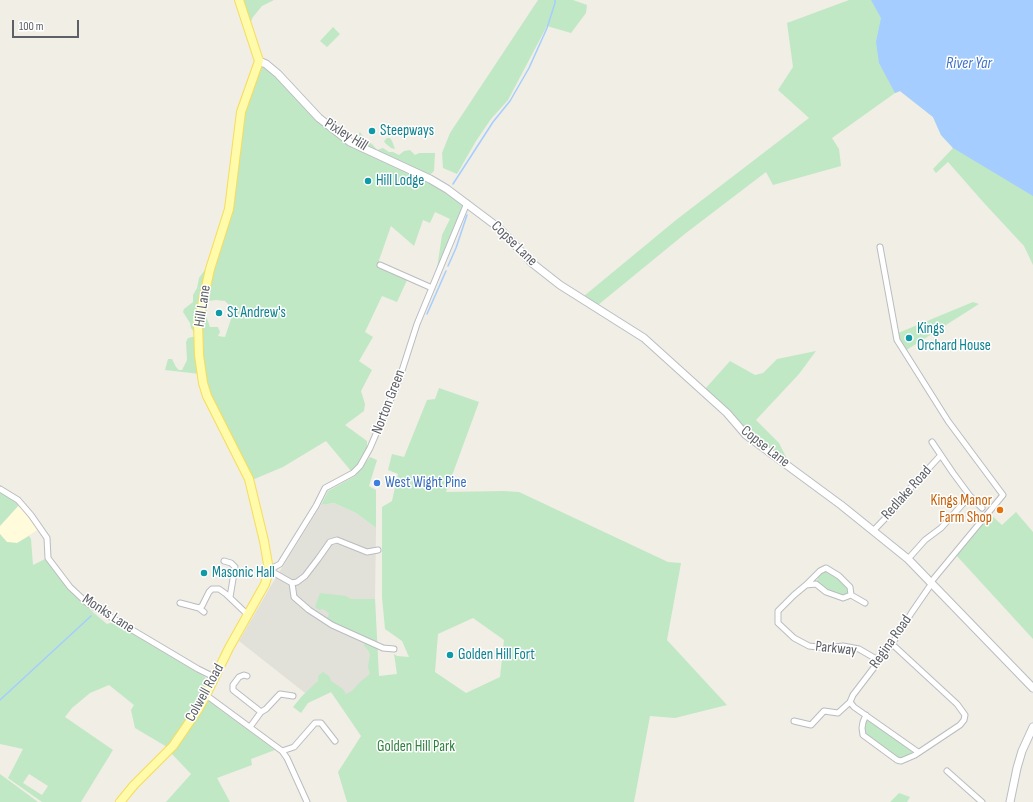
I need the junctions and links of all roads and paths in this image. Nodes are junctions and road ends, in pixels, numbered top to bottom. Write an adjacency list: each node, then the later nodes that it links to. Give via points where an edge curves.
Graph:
1 (239, 0): 2 (main road)
2 (259, 61): 3 (street, Pixley Hill, via 278,74 319,118 350,142 430,179); 16 (main road, Hill Lane, via 241,112 229,209 210,269 198,323 203,383 207,396 249,479)
3 (468, 203): 6 (street, Norton Green); 12 (street, Copse Lane, via 499,228 532,263 560,285 644,338 727,414 746,436)
4 (880, 247): 18 (street, Regina Road, via 897,340 948,421 1003,495)
5 (380, 265): 6 (street)
6 (432, 288): 16 (street, Norton Green, via 399,380 360,466 353,473 325,488 280,564)
7 (932, 442): 8 (street)
8 (940, 456): 10 (street); 12 (street, Redlake Road)
9 (0, 489): 31 (street, Monks Lane, via 18,500 31,515 47,538 48,558 70,587 87,603)
10 (970, 496): 11 (street); 14 (street, via 941,528)
11 (982, 508)
12 (874, 530): 14 (street, Copse Lane)
13 (378, 550): 17 (street, via 367,552 337,540 330,542 305,576)
14 (908, 558): 18 (street, Copse Lane)
15 (224, 561): 21 (street, via 235,567)
16 (269, 570): 17 (street); 26 (main road, Colwell Road, via 265,584)
17 (292, 583): 28 (street, via 294,597 332,625 383,648)
18 (932, 583): 27 (street, Regina Road); 32 (street, Copse Lane)
19 (806, 584): 20 (street, via 816,584 826,592 843,598); 20 (street, Parkway, via 826,568 850,586); 29 (street, Parkway, via 778,611 778,623 794,638 809,646 843,646 859,649)
20 (851, 595): 23 (street)
21 (230, 597): 24 (street, via 219,589 212,589); 26 (street)
22 (180, 602): 24 (street)
23 (865, 603)
24 (199, 608): 25 (street)
25 (204, 612)
26 (248, 615): 31 (main road, Colwell Road)
27 (892, 644): 29 (street, Regina Road); 43 (street, via 957,704 965,715 960,725)
28 (394, 649)
29 (878, 660): 35 (street, Regina Road)
30 (247, 676): 36 (street, via 244,674 239,677 233,685 233,690)
31 (214, 677): 33 (main road, Colwell Road)
32 (1033, 688)
33 (206, 695): 40 (street); 45 (main road, Colwell Road, via 173,746)
34 (293, 696): 36 (street, via 279,692)
35 (850, 702): 37 (street); 38 (street, via 838,712 824,711 812,727)
36 (261, 712): 40 (street)
37 (866, 715): 43 (street); 43 (street, via 862,722 863,735 897,760)
38 (794, 722)
39 (1033, 727): 48 (street, via 1015,773)
40 (250, 728): 42 (street)
41 (335, 741): 42 (street, via 321,723 315,723 294,747)
42 (282, 751): 46 (street)
43 (918, 752)
44 (947, 771): 47 (street)
45 (120, 802)
46 (307, 802)
47 (982, 802)
48 (1010, 802)

